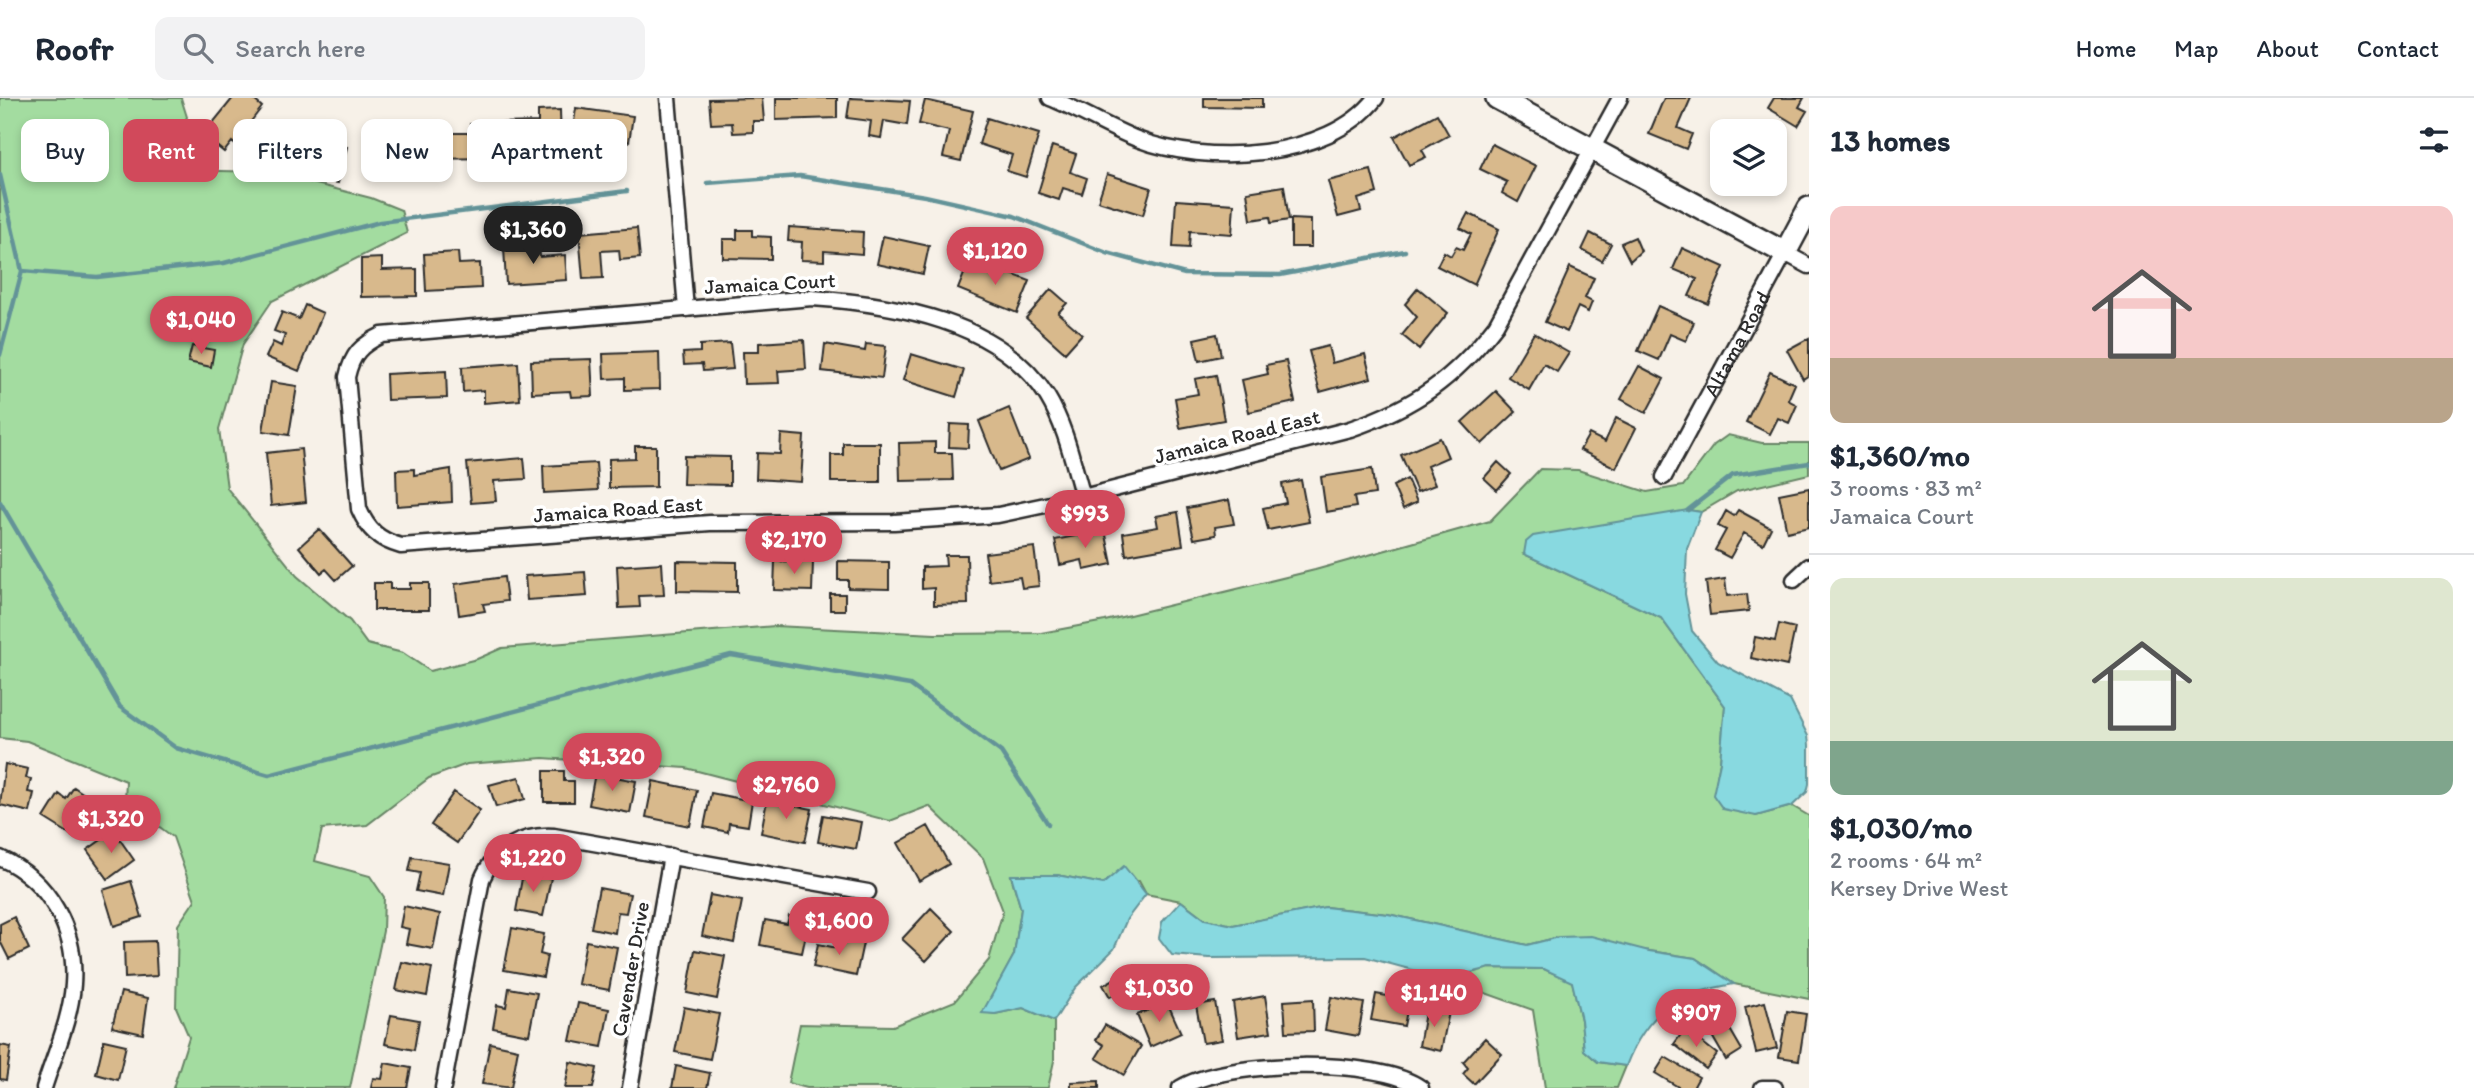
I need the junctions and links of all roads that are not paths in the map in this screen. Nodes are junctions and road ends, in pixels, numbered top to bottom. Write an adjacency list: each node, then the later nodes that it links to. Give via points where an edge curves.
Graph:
1 (668, 98): 10 (street)
2 (1050, 98): 3 (street, via 1166,148 1240,153 1322,139 1363,114)
3 (1376, 98)
4 (1497, 98): 6 (street)
5 (1620, 98): 6 (street, Jamaica Road East)
6 (1592, 149): 8 (street); 12 (street, Jamaica Road East, via 1496,324 1472,356 1418,400 1350,429)
7 (1809, 208): 8 (street, Altama Road)
8 (1785, 253): 9 (street); 11 (street, Altama Road)
9 (1809, 266)
10 (686, 309): 12 (street, Jamaica Court, via 812,298 854,301 934,319 974,335 1027,370 1046,396 1063,428); 13 (street, Jamaica Court, via 382,335 363,345 351,360 347,377 359,509)
11 (1664, 477)
12 (1083, 497): 13 (street, Jamaica Road East, via 956,519 710,523 416,546)
13 (379, 538)
14 (1809, 566): 15 (street)
15 (1794, 580)
16 (671, 856): 18 (street); 20 (street, via 554,836 526,838 496,856 482,879); 21 (street, Cavender Drive)
17 (0, 858): 19 (street, via 31,876 48,895 65,923 72,948 71,999)
18 (868, 892)
19 (44, 1088)
20 (443, 1088)
21 (630, 1088)
22 (1180, 1088): 23 (street, via 1217,1074 1321,1066 1396,1074)
23 (1421, 1088)
24 (1762, 1088): 25 (street)
25 (1775, 1088)

